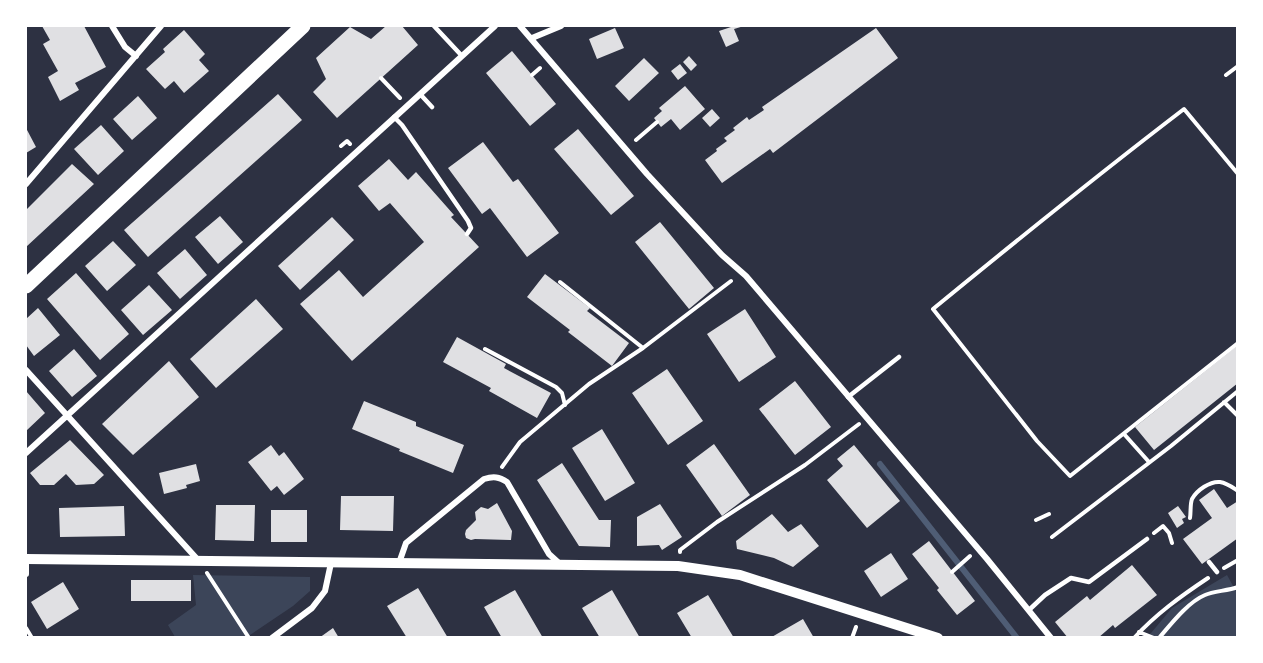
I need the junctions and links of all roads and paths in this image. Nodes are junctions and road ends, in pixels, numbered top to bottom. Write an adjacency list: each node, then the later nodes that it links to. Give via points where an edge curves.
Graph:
1 (112, 26): 9 (street)
2 (161, 26): 9 (street)
3 (303, 26): 29 (main road)
4 (434, 26): 10 (lane)
5 (495, 26): 10 (street)
6 (520, 26): 8 (street)
7 (561, 26): 8 (street)
8 (532, 38): 36 (street, via 647,174 746,276)
9 (136, 56): 25 (street)
10 (462, 56): 16 (street)
11 (1238, 66): 14 (path)
12 (541, 68): 13 (path)
13 (532, 75)
14 (1226, 75)
15 (381, 78): 17 (path)
16 (420, 94): 18 (lane); 19 (street)
17 (400, 99)
18 (432, 106)
19 (394, 117): 26 (lane, via 468,221 471,228); 39 (street)
20 (657, 122): 21 (path)
21 (636, 140)
22 (347, 141): 23 (path)
23 (341, 146)
24 (1238, 174): 42 (path, via 1184,109 933,309 1037,441 1070,476)
25 (26, 184)
26 (467, 234)
27 (560, 282): 31 (path)
28 (731, 282): 31 (path)
29 (26, 286)
30 (1238, 343): 42 (path)
31 (643, 348): 38 (path)
32 (485, 349): 38 (path, via 556,387)
33 (899, 357): 36 (lane)
34 (26, 370): 39 (street)
35 (1238, 391): 37 (path)
36 (848, 397): 41 (street)
37 (1224, 402): 40 (path); 44 (path)
38 (565, 405): 45 (path, via 520,442)
39 (66, 416): 43 (street); 56 (street)
40 (1238, 416)
41 (866, 418): 53 (path, via 805,465 717,522 680,550); 67 (street)
42 (1124, 434): 44 (path)
43 (26, 453)
44 (1149, 462): 50 (path)
45 (501, 468)
46 (1238, 491): 48 (path, via 1222,482 1199,490 1191,501)
47 (1049, 514): 49 (path)
48 (1190, 518)
49 (1036, 520)
50 (1052, 537)
51 (1147, 539): 52 (path, via 1163,526); 67 (lane, via 1089,582 1071,578 1045,594)
52 (1172, 543)
53 (679, 556)
54 (969, 557): 62 (path)
55 (26, 559): 56 (street); 65 (street)
56 (198, 560): 59 (street)
57 (1238, 560): 63 (path)
58 (1209, 562): 63 (lane)
59 (331, 563): 60 (street); 73 (street, via 325,591 312,608)
60 (399, 564): 61 (street); 61 (street, via 406,543 484,479 492,477 507,482 549,554)
61 (561, 564): 75 (street, via 678,566 740,575)
62 (952, 572)
63 (1217, 572): 70 (path, via 1173,602)
64 (207, 573): 72 (path)
65 (26, 574)
66 (1238, 587): 79 (path, via 1205,594)
67 (1029, 610): 76 (street)
68 (857, 624): 74 (path)
69 (26, 628): 71 (path)
70 (1139, 632): 77 (path); 78 (path)
71 (32, 638)
72 (249, 638)
73 (272, 638)
74 (852, 638)
75 (938, 638)
76 (1051, 638)
77 (1134, 638)
78 (1154, 638)
79 (1159, 638)

